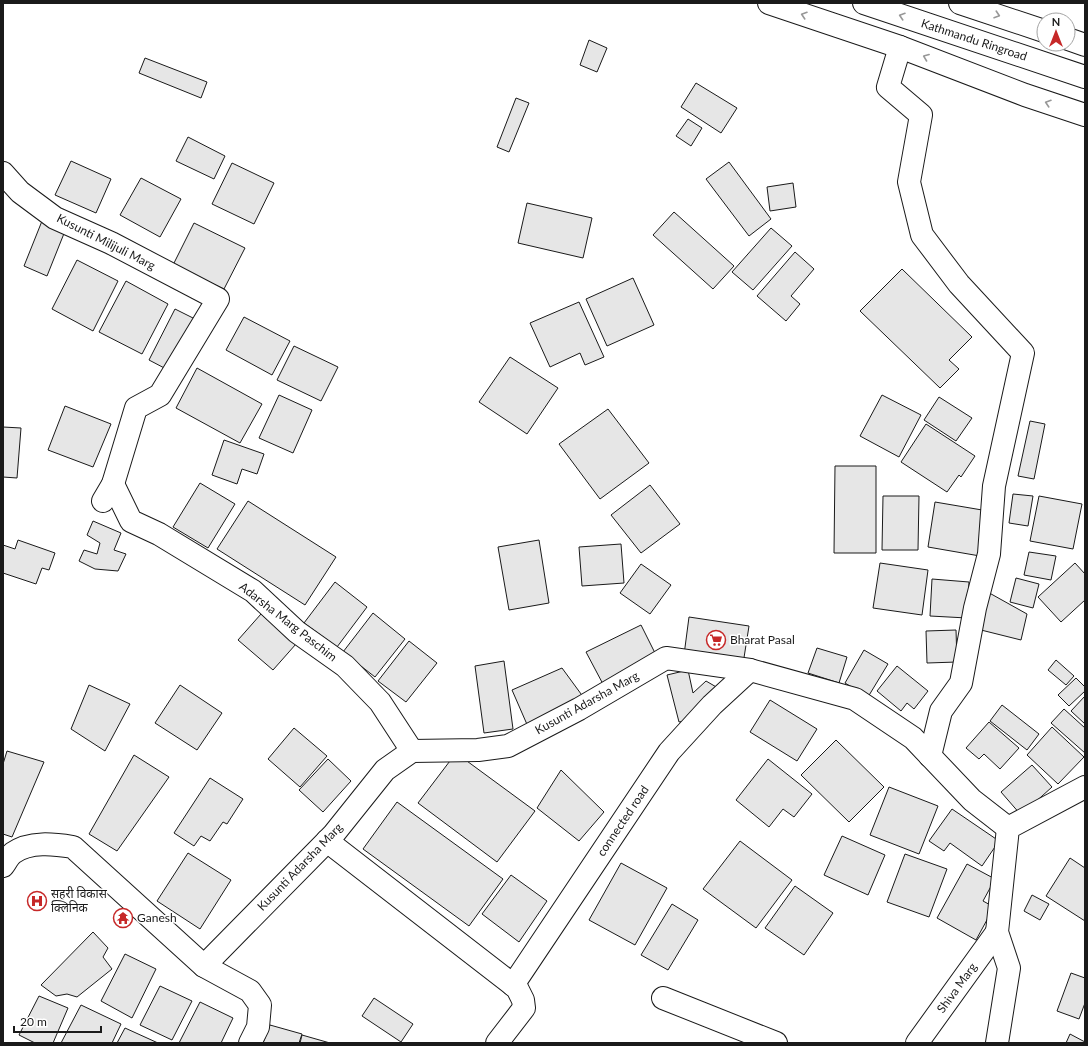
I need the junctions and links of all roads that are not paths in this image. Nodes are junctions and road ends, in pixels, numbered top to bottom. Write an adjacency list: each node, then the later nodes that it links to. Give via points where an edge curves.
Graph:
1 (769, 3): 5 (main road, one-way to 1)
2 (864, 3): 6 (main road, Kathmandu Ringroad, one-way to 2)
3 (960, 3): 4 (main road, one-way to 4)
4 (1036, 28)
5 (900, 47): 7 (main road, one-way to 5); 12 (main road, via 888,87 921,115 909,182 922,235 960,284 1023,353 994,486 989,554 975,608 961,682 940,711)
6 (1085, 77)
7 (1085, 115)
8 (3, 173): 9 (main road, Kusunti Milijuli Marg, via 20,192 56,218)
9 (218, 299): 11 (main road, Adarsha Marg Paschim, via 160,394 136,408 108,493 131,521 159,534 252,591 297,632 345,666 380,702)
10 (750, 670): 11 (main road, Kusunti Adarsha Marg, via 666,658 579,709 508,746 478,750); 12 (main road, Kusunti Adarsha Marg, via 855,700 913,738); 19 (main road, connected road, via 712,705 670,752)
11 (412, 751): 15 (main road, Kusunti Adarsha Marg, via 386,770)
12 (930, 756): 14 (main road, Kusunti Adarsha Marg, via 972,800)
13 (1085, 787): 14 (main road)
14 (1008, 828): 17 (main road)
15 (327, 841): 18 (main road, Kusunti Adarsha Marg); 19 (main road)
16 (3, 866): 18 (main road, via 13,854 28,846 52,844 73,847)
17 (997, 932): 24 (main road, Shiva Marg); 25 (main road, via 1009,968)
18 (204, 966): 21 (main road, via 250,991 260,1005 258,1027)
19 (513, 985): 22 (main road, via 523,1000 524,1008)
20 (663, 998): 23 (main road)
21 (250, 1043)
22 (497, 1043)
23 (776, 1043)
24 (916, 1043)
25 (997, 1043)

